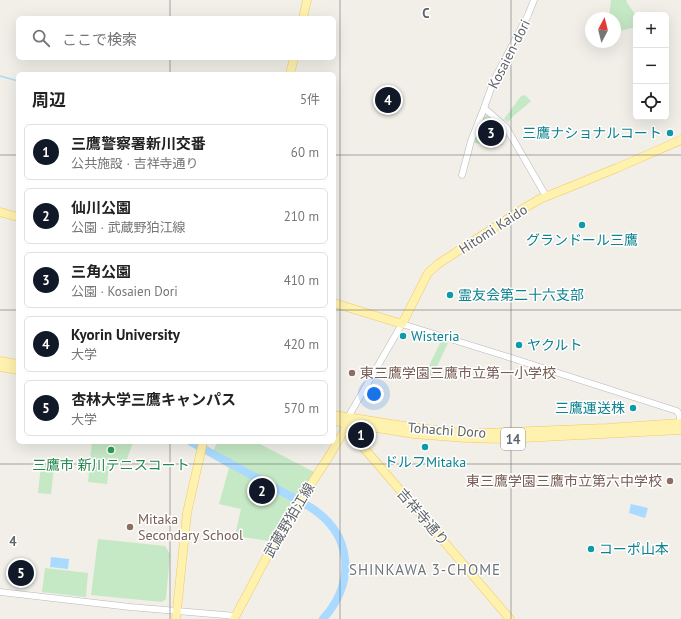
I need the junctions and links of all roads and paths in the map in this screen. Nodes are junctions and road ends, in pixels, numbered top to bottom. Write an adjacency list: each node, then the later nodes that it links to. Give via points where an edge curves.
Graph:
1 (307, 0): 3 (main road)
2 (534, 0): 6 (street, Kosaien-dori, via 494,80)
3 (303, 16)
4 (294, 60): 5 (main road)
5 (290, 72)
6 (484, 108): 8 (street, Kosaien-dori, via 471,141); 9 (street, via 506,127)
7 (681, 140): 9 (main road, Hitomi Kaido)
8 (462, 175)
9 (546, 196): 13 (main road, Hitomi Kaido, via 429,271)
10 (0, 212): 11 (main road)
11 (16, 216)
12 (336, 304): 13 (main road)
13 (402, 324): 19 (street); 20 (street, via 677,411)
14 (0, 361): 15 (main road)
15 (16, 364)
16 (0, 367): 17 (main road)
17 (16, 370)
18 (336, 417): 19 (main road, 吉祥寺通り)
19 (347, 420): 20 (main road, Tohachi Doro / 14, via 451,432 486,433); 21 (main road, Tohachi Doro / 14, via 414,434 466,438 503,439); 25 (main road, 武蔵野狛江線, via 335,447 284,525); 26 (main road, 吉祥寺通り, via 354,436)
20 (681, 423)
21 (681, 430)
22 (202, 444): 24 (main road, via 187,513)
23 (0, 592): 24 (street)
24 (176, 615): 25 (street)
25 (235, 618)
26 (510, 619)

